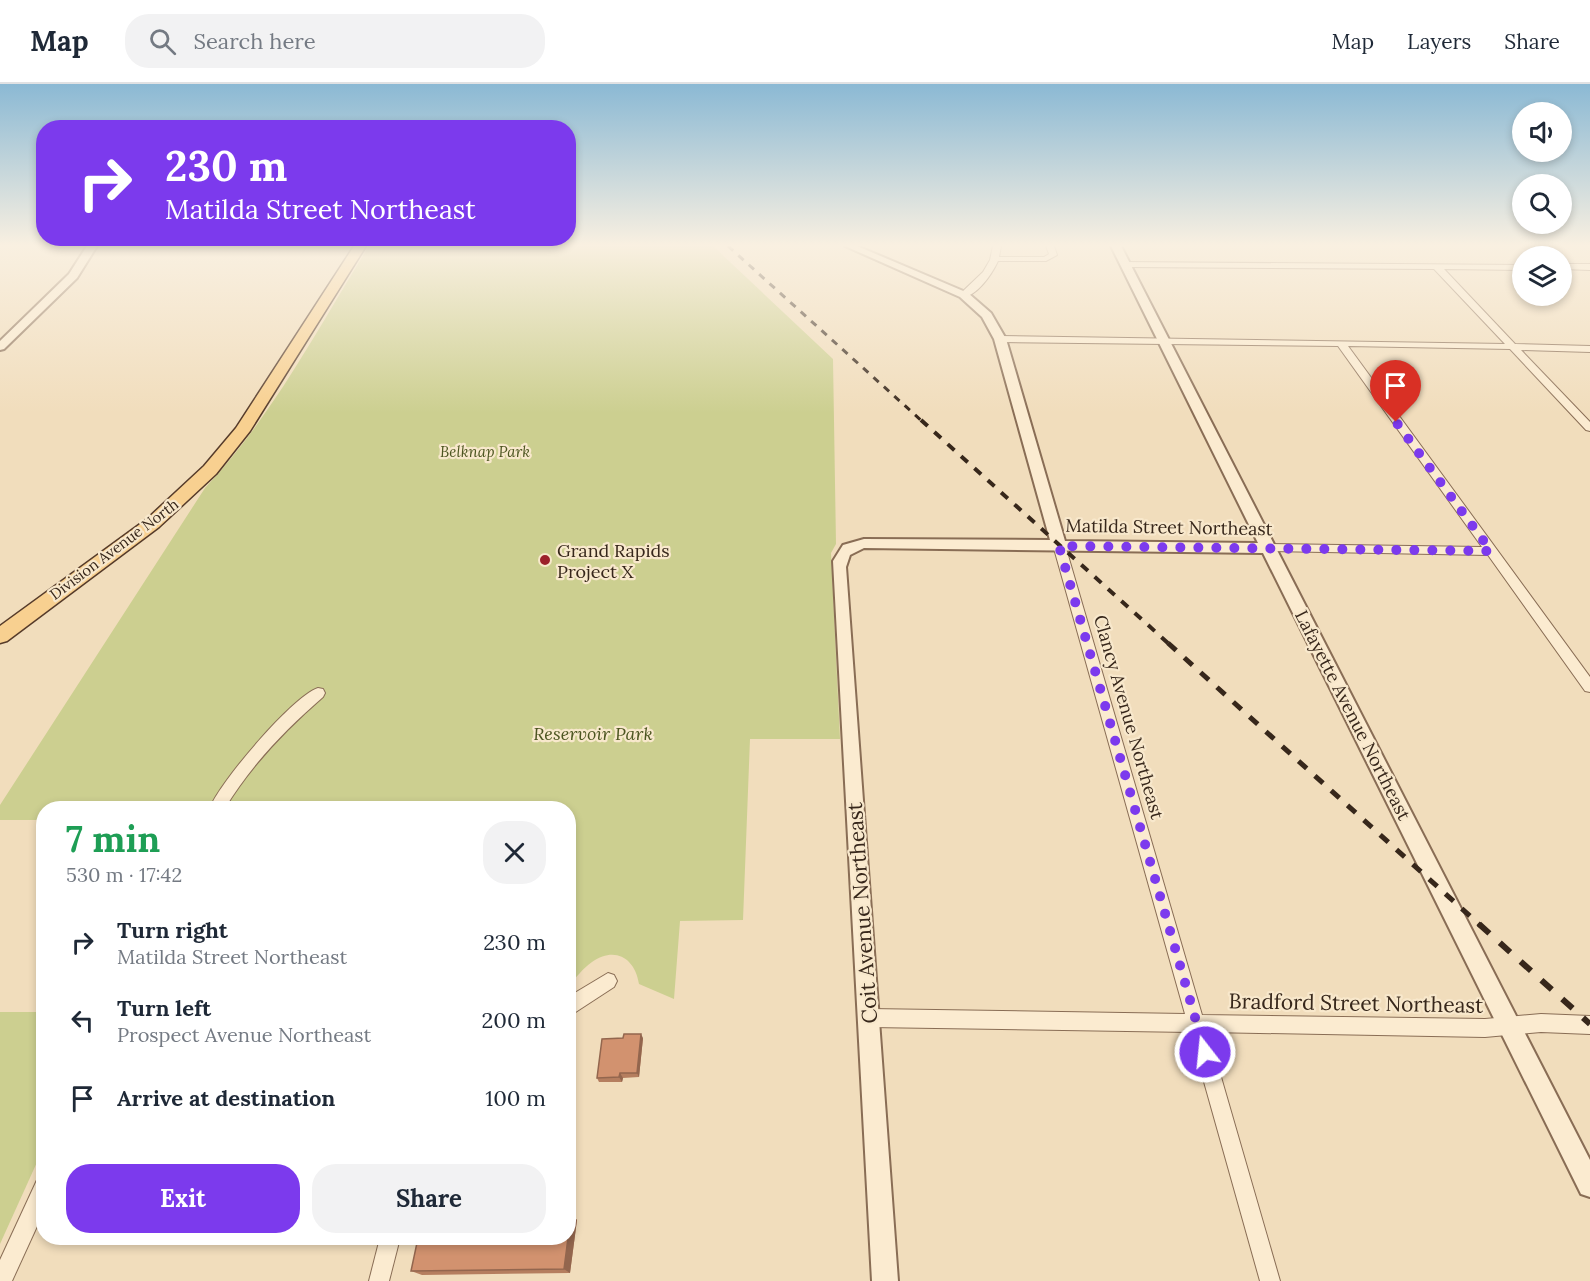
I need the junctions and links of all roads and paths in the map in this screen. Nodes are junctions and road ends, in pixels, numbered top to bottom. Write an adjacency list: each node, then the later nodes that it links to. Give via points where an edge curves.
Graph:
1 (46, 302): 10 (street)
2 (324, 302): 17 (main road, Division Avenue North, via 242,431 215,464 153,523)
3 (972, 302): 6 (street, Clancy Avenue Northeast, via 987,315)
4 (1144, 302): 7 (street, Lafayette Avenue Northeast)
5 (1470, 302): 9 (street)
6 (1000, 339): 7 (street); 13 (street, Clancy Avenue Northeast)
7 (1164, 341): 8 (street); 15 (street, Lafayette Avenue Northeast)
8 (1341, 343): 9 (street); 16 (street)
9 (1511, 346): 11 (street); 12 (street)
10 (0, 347)
11 (1590, 349)
12 (1590, 428)
13 (1059, 546): 14 (street, Matilda Street Northeast, via 870,543); 15 (street, Matilda Street Northeast); 24 (street, Clancy Avenue Northeast)
14 (848, 548): 23 (street, Coit Avenue Northeast, via 839,567)
15 (1269, 548): 16 (street, Matilda Street Northeast); 26 (street, Lafayette Avenue Northeast)
16 (1491, 551): 18 (street)
17 (0, 636)
18 (1590, 687)
19 (318, 693): 20 (street, via 252,758)
20 (222, 801)
21 (608, 981): 22 (street)
22 (576, 1003)
23 (870, 1018): 24 (street, Bradford Street Northeast); 32 (street, Coit Avenue Northeast)
24 (1197, 1024): 26 (street, Bradford Street Northeast); 33 (street, Clancy Avenue Northeast)
25 (1590, 1025): 26 (street, Bradford Street Northeast)
26 (1510, 1026): 27 (street, Lafayette Avenue Northeast)
27 (1590, 1185)
28 (36, 1204): 30 (street)
29 (388, 1245): 31 (street)
30 (1, 1281)
31 (379, 1281)
32 (885, 1281)
33 (1270, 1281)

